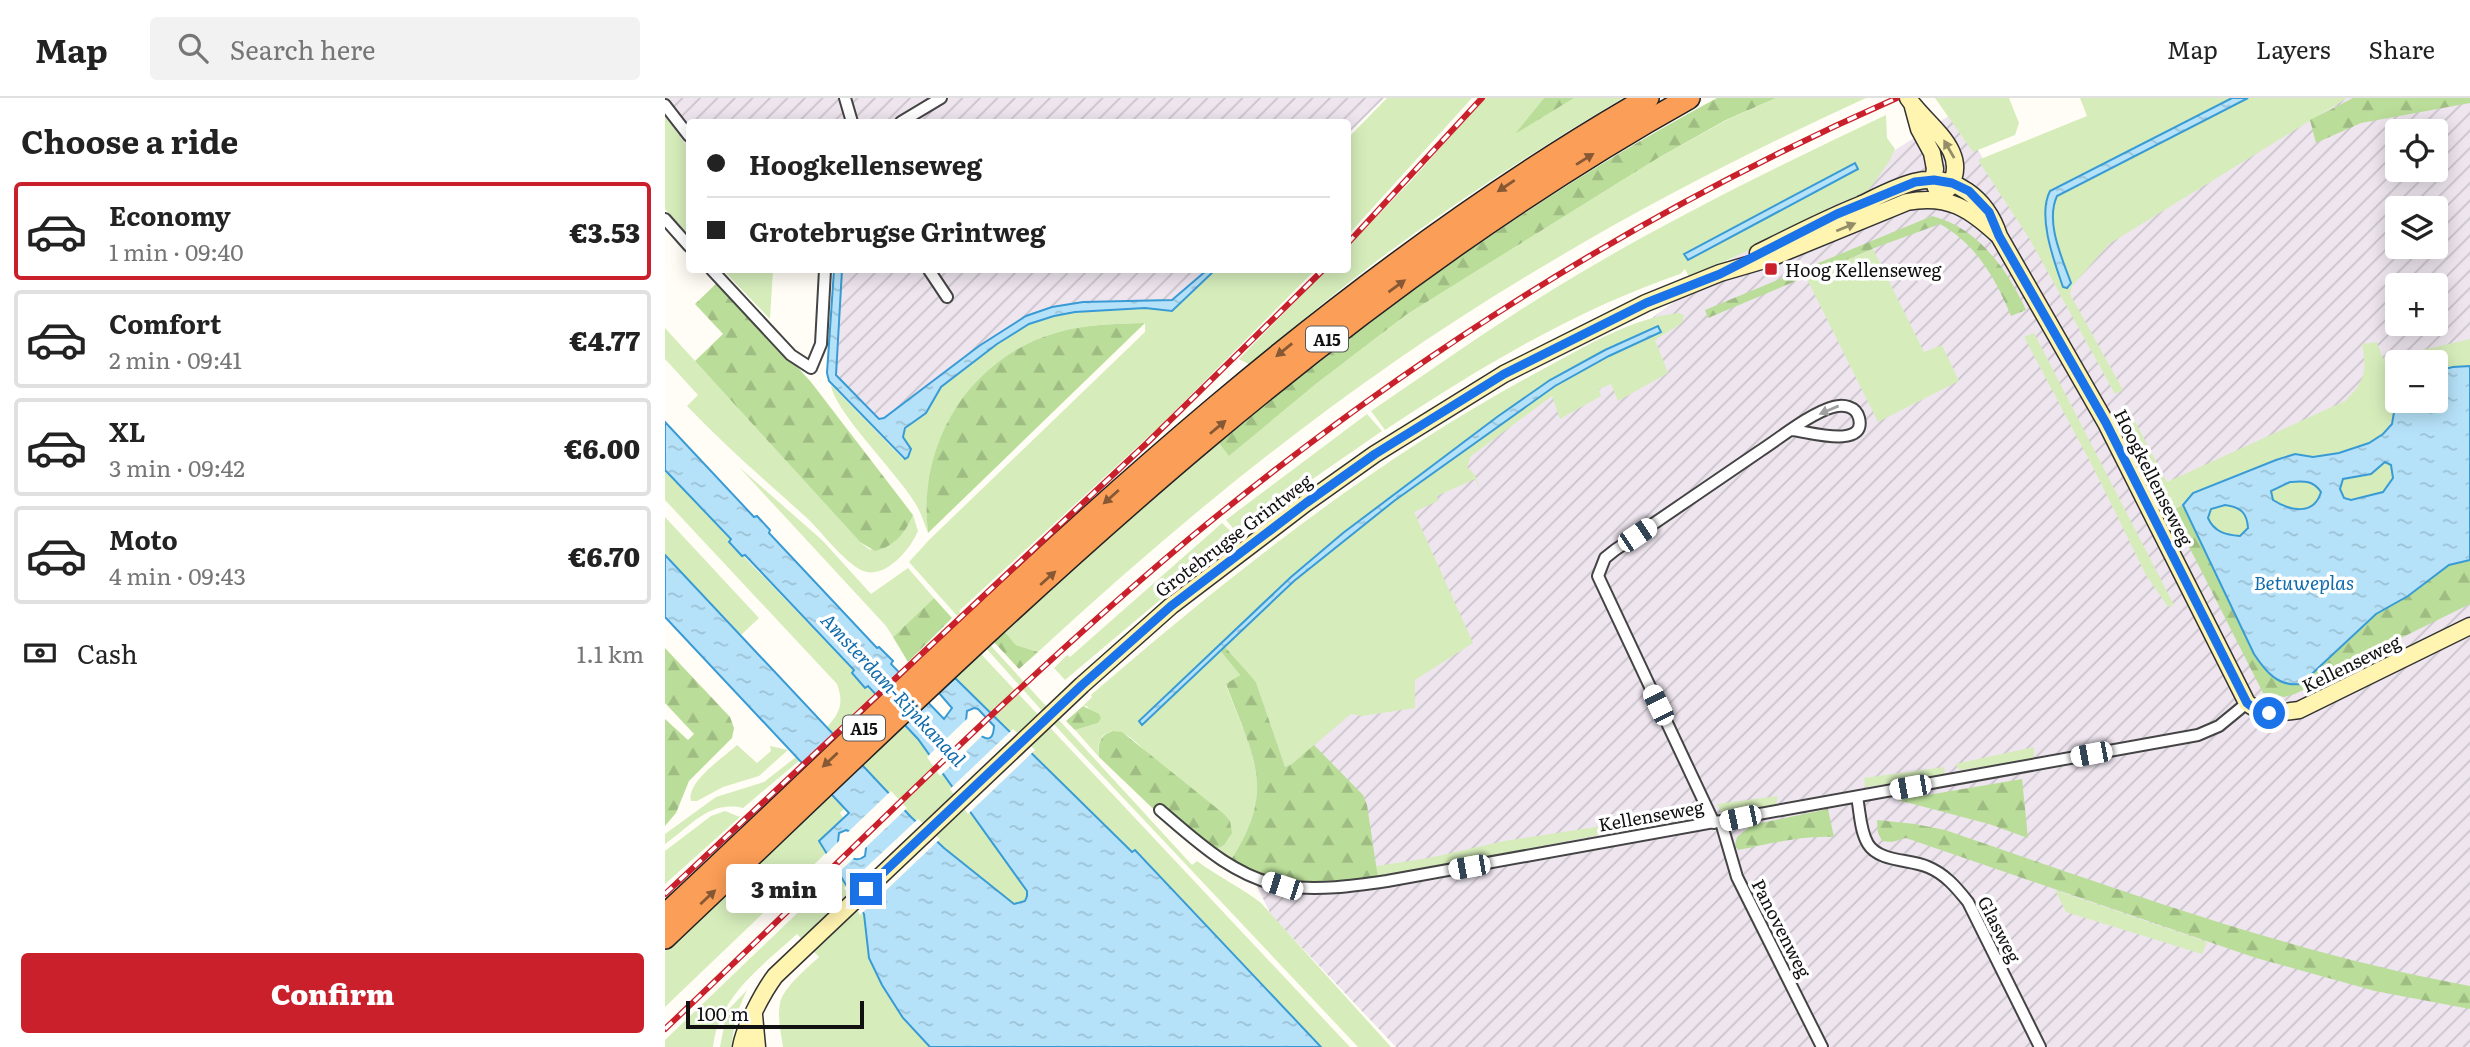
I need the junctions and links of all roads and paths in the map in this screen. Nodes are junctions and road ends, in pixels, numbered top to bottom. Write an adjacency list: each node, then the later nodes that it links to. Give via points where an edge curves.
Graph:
1 (845, 98): 7 (street)
2 (941, 98): 8 (street)
3 (1648, 98): 22 (highway, A15, one-way to 22, via 1502,189 1312,327 1158,456)
4 (1689, 98): 22 (highway, A15, one-way to 4, via 1374,303 1511,205)
5 (1910, 102): 10 (main road, via 1932,153); 11 (main road, one-way to 5, via 1954,156)
6 (665, 105): 9 (street)
7 (851, 119)
8 (906, 119)
9 (686, 132)
10 (1934, 180): 11 (main road, Hoogkellenseweg); 12 (main road); 19 (main road, Grotebrugse Grintweg, via 1908,184 1837,214)
11 (1952, 183): 12 (main road); 14 (main road, Hoogkellenseweg, via 1981,203)
12 (1940, 200): 14 (main road, Hoogkellenseweg, via 1965,209); 19 (main road, Grotebrugse Grintweg, one-way to 12, via 1907,202)
13 (665, 219): 15 (street)
14 (1999, 236): 24 (main road, Hoogkellenseweg, via 2106,423)
15 (686, 243)
16 (715, 273): 17 (street, via 791,355 811,368 821,344)
17 (825, 273)
18 (931, 273): 20 (street)
19 (1720, 274): 31 (main road, Grotebrugse Grintweg, via 1646,303 1480,388 1375,454 1171,606 807,944 768,985)
20 (947, 297)
21 (1792, 430): 21 (street, one-way to 21, via 1846,437 1855,432 1859,418 1847,405 1839,405); 27 (street, Panovenweg, via 1615,550 1605,558 1598,576)
22 (992, 618): 28 (highway, A15)
23 (2470, 626): 24 (main road, Kellenseweg, via 2299,710 2259,712)
24 (2247, 703): 25 (street, Kellenseweg, via 2219,726 2198,735)
25 (1857, 797): 27 (street, Kellenseweg); 35 (street, Glasweg, via 1864,834 1878,854 1924,865 1955,886 1968,902)
26 (1160, 810): 27 (street, Kellenseweg, via 1244,873 1282,886 1307,888 1387,881)
27 (1718, 823): 34 (street, Panovenweg, via 1737,877)
28 (746, 850): 29 (highway, A15); 30 (highway, A15, one-way to 28)
29 (665, 915)
30 (665, 938)
31 (754, 1015): 32 (main road, Grotebrugse Grintweg); 33 (main road)
32 (741, 1047)
33 (757, 1047)
34 (1822, 1047)
35 (2040, 1047)

